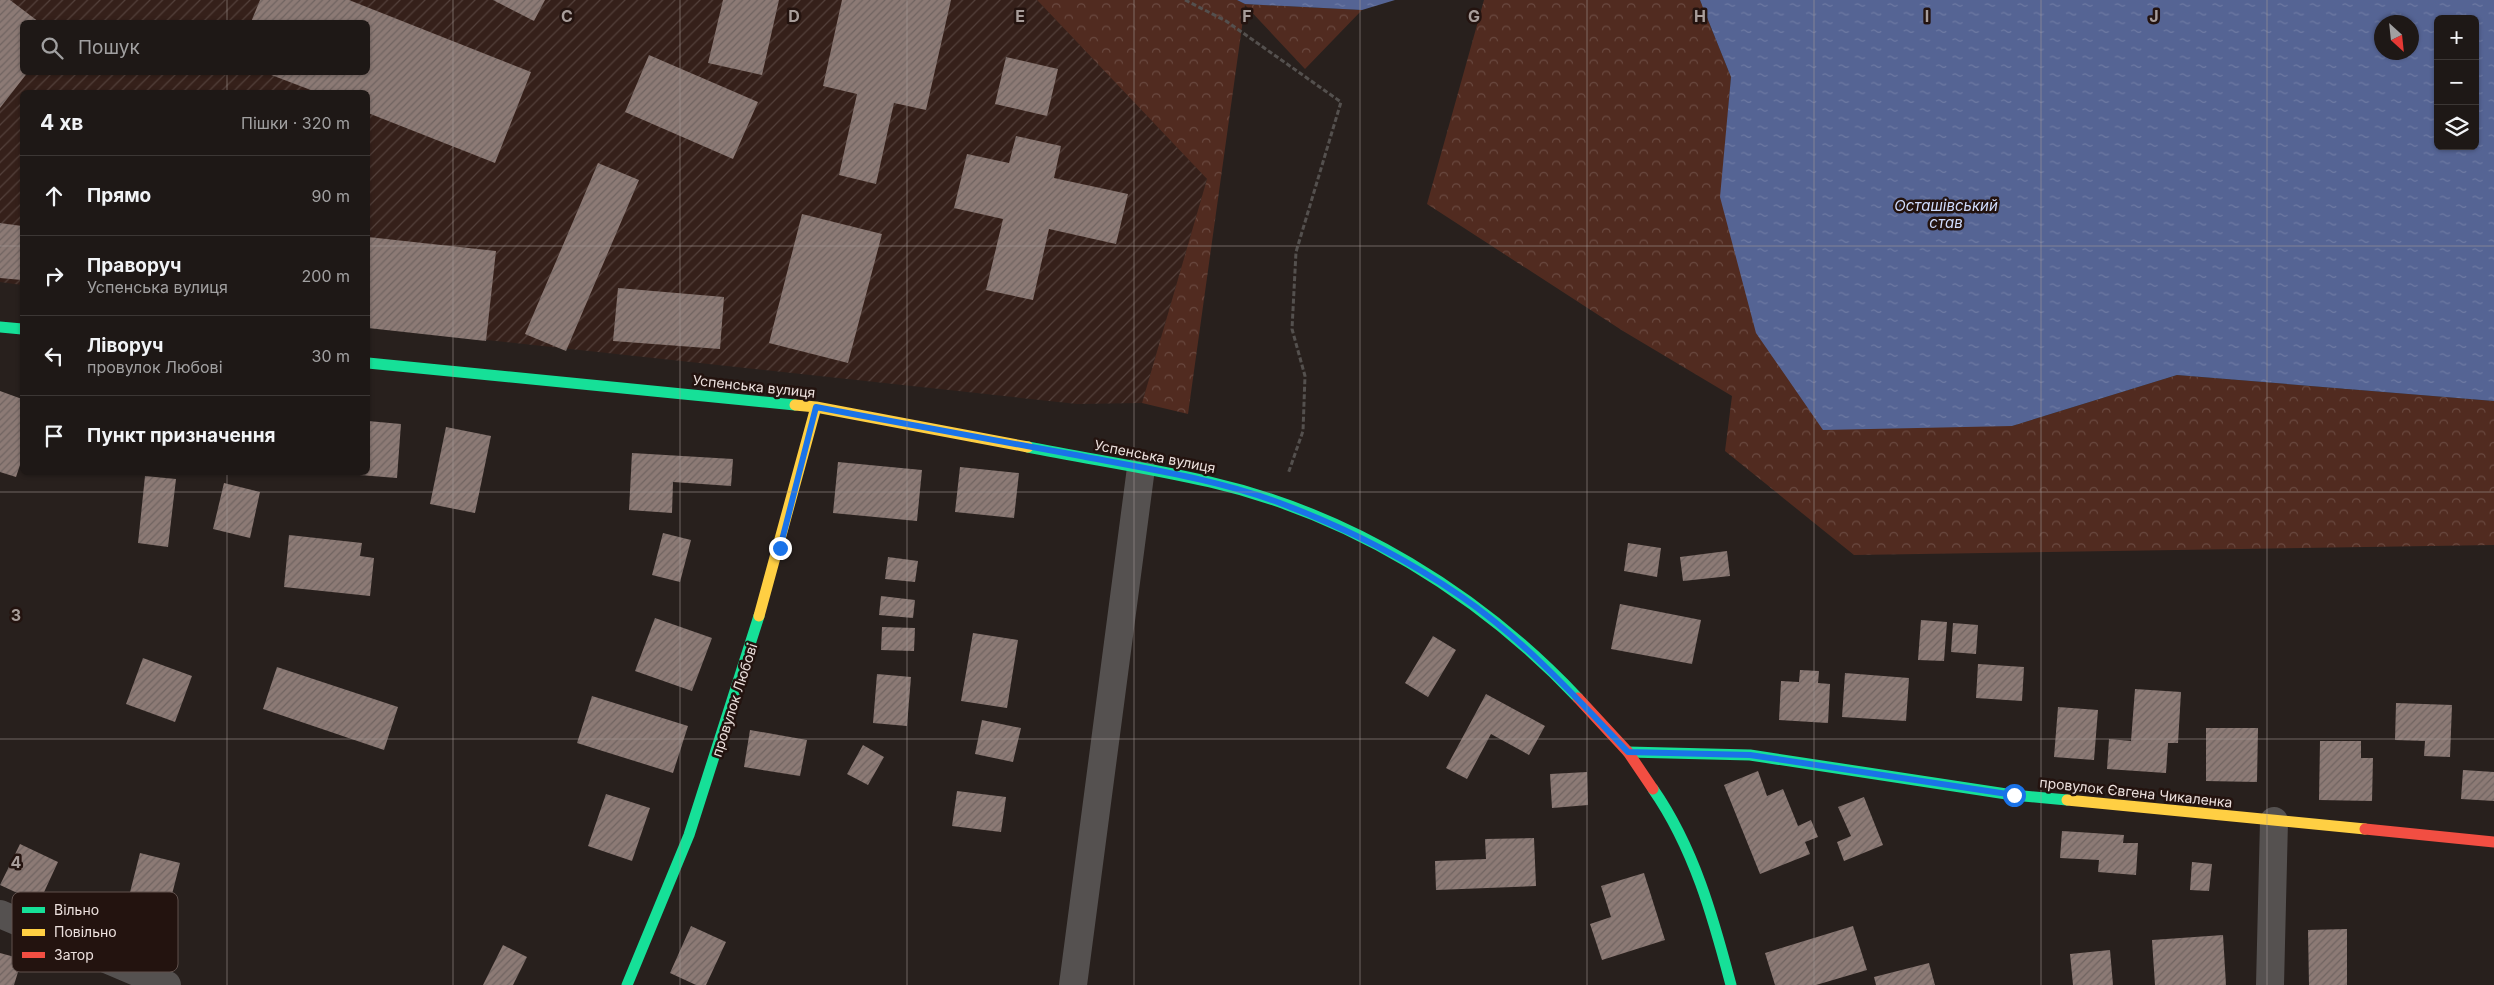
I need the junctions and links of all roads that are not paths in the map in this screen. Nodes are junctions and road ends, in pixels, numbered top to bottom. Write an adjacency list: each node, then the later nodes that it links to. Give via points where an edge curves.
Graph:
1 (0, 327): 2 (street)
2 (20, 329)
3 (370, 363): 4 (street, Успенська вулиця)
4 (816, 407): 5 (street, Успенська вулиця); 13 (street, провулок Любові, via 780,548 741,680 689,836)
5 (1141, 468): 6 (street, Успенська вулиця, via 1211,482 1279,502 1343,528 1405,560 1463,598 1525,647); 14 (street)
6 (1628, 752): 7 (street, провулок Євгена Чикаленка, via 1750,755 2014,795); 15 (street, Успенська вулиця, via 1661,800 1699,876 1714,918)
7 (2274, 821): 8 (street, провулок Євгена Чикаленка); 16 (street)
8 (2494, 842)
9 (0, 914): 10 (street)
10 (12, 919)
11 (136, 972): 12 (street)
12 (167, 985)
13 (627, 985)
14 (1073, 985)
15 (1730, 985)
16 (2270, 985)

